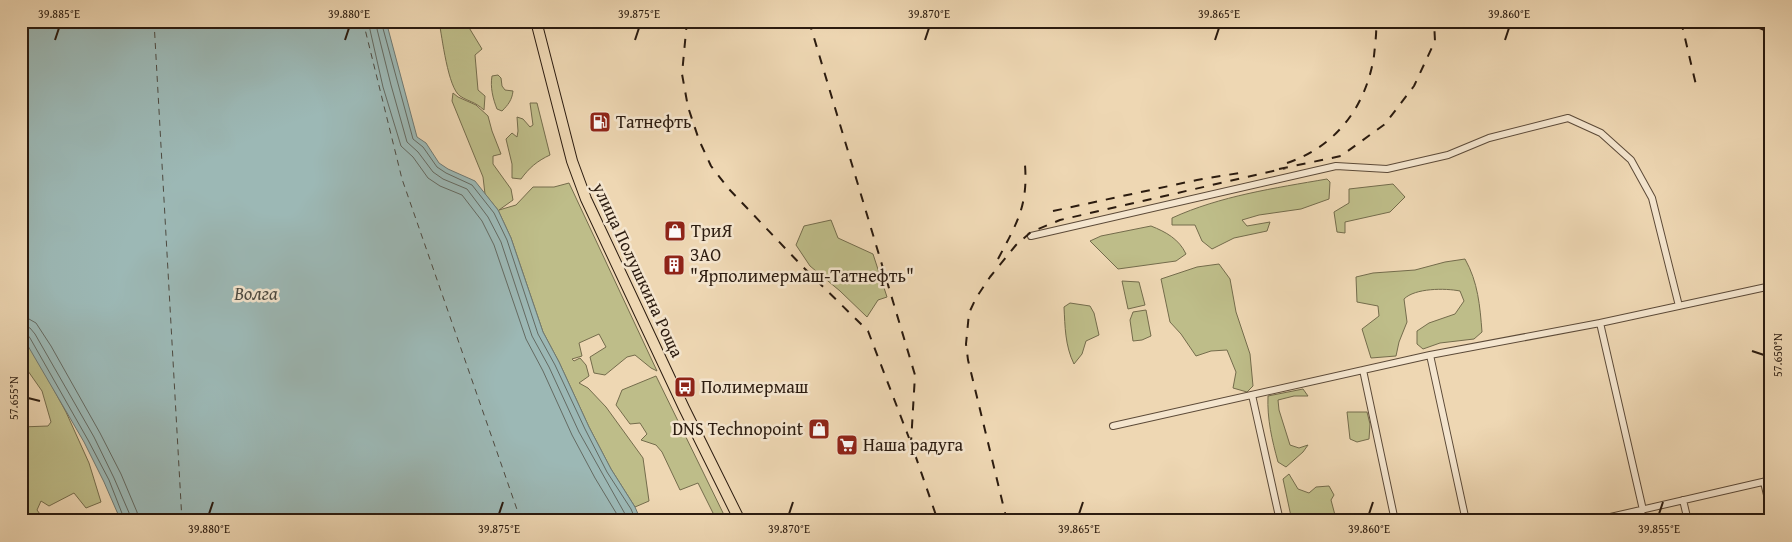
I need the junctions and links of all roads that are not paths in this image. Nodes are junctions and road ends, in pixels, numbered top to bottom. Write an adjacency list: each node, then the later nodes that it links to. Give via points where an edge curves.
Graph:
1 (536, 21): 14 (main road, улица Полушкина Роща, via 572,161 586,199)
2 (1031, 236): 4 (street, via 1336,166 1387,169 1448,155 1489,138 1568,118 1601,134 1631,160 1652,198)
3 (1771, 286): 4 (street)
4 (1679, 306): 5 (street)
5 (1600, 323): 6 (street); 12 (street)
6 (1430, 354): 7 (street); 17 (street)
7 (1363, 370): 8 (street); 16 (street)
8 (1252, 395): 9 (street); 15 (street)
9 (1113, 426)
10 (1768, 481): 11 (street); 13 (street)
11 (1683, 500): 12 (street); 19 (street)
12 (1643, 510): 18 (street)
13 (1771, 512)
14 (740, 521)
15 (1280, 521)
16 (1395, 521)
17 (1466, 521)
18 (1593, 521)
19 (1688, 521)

